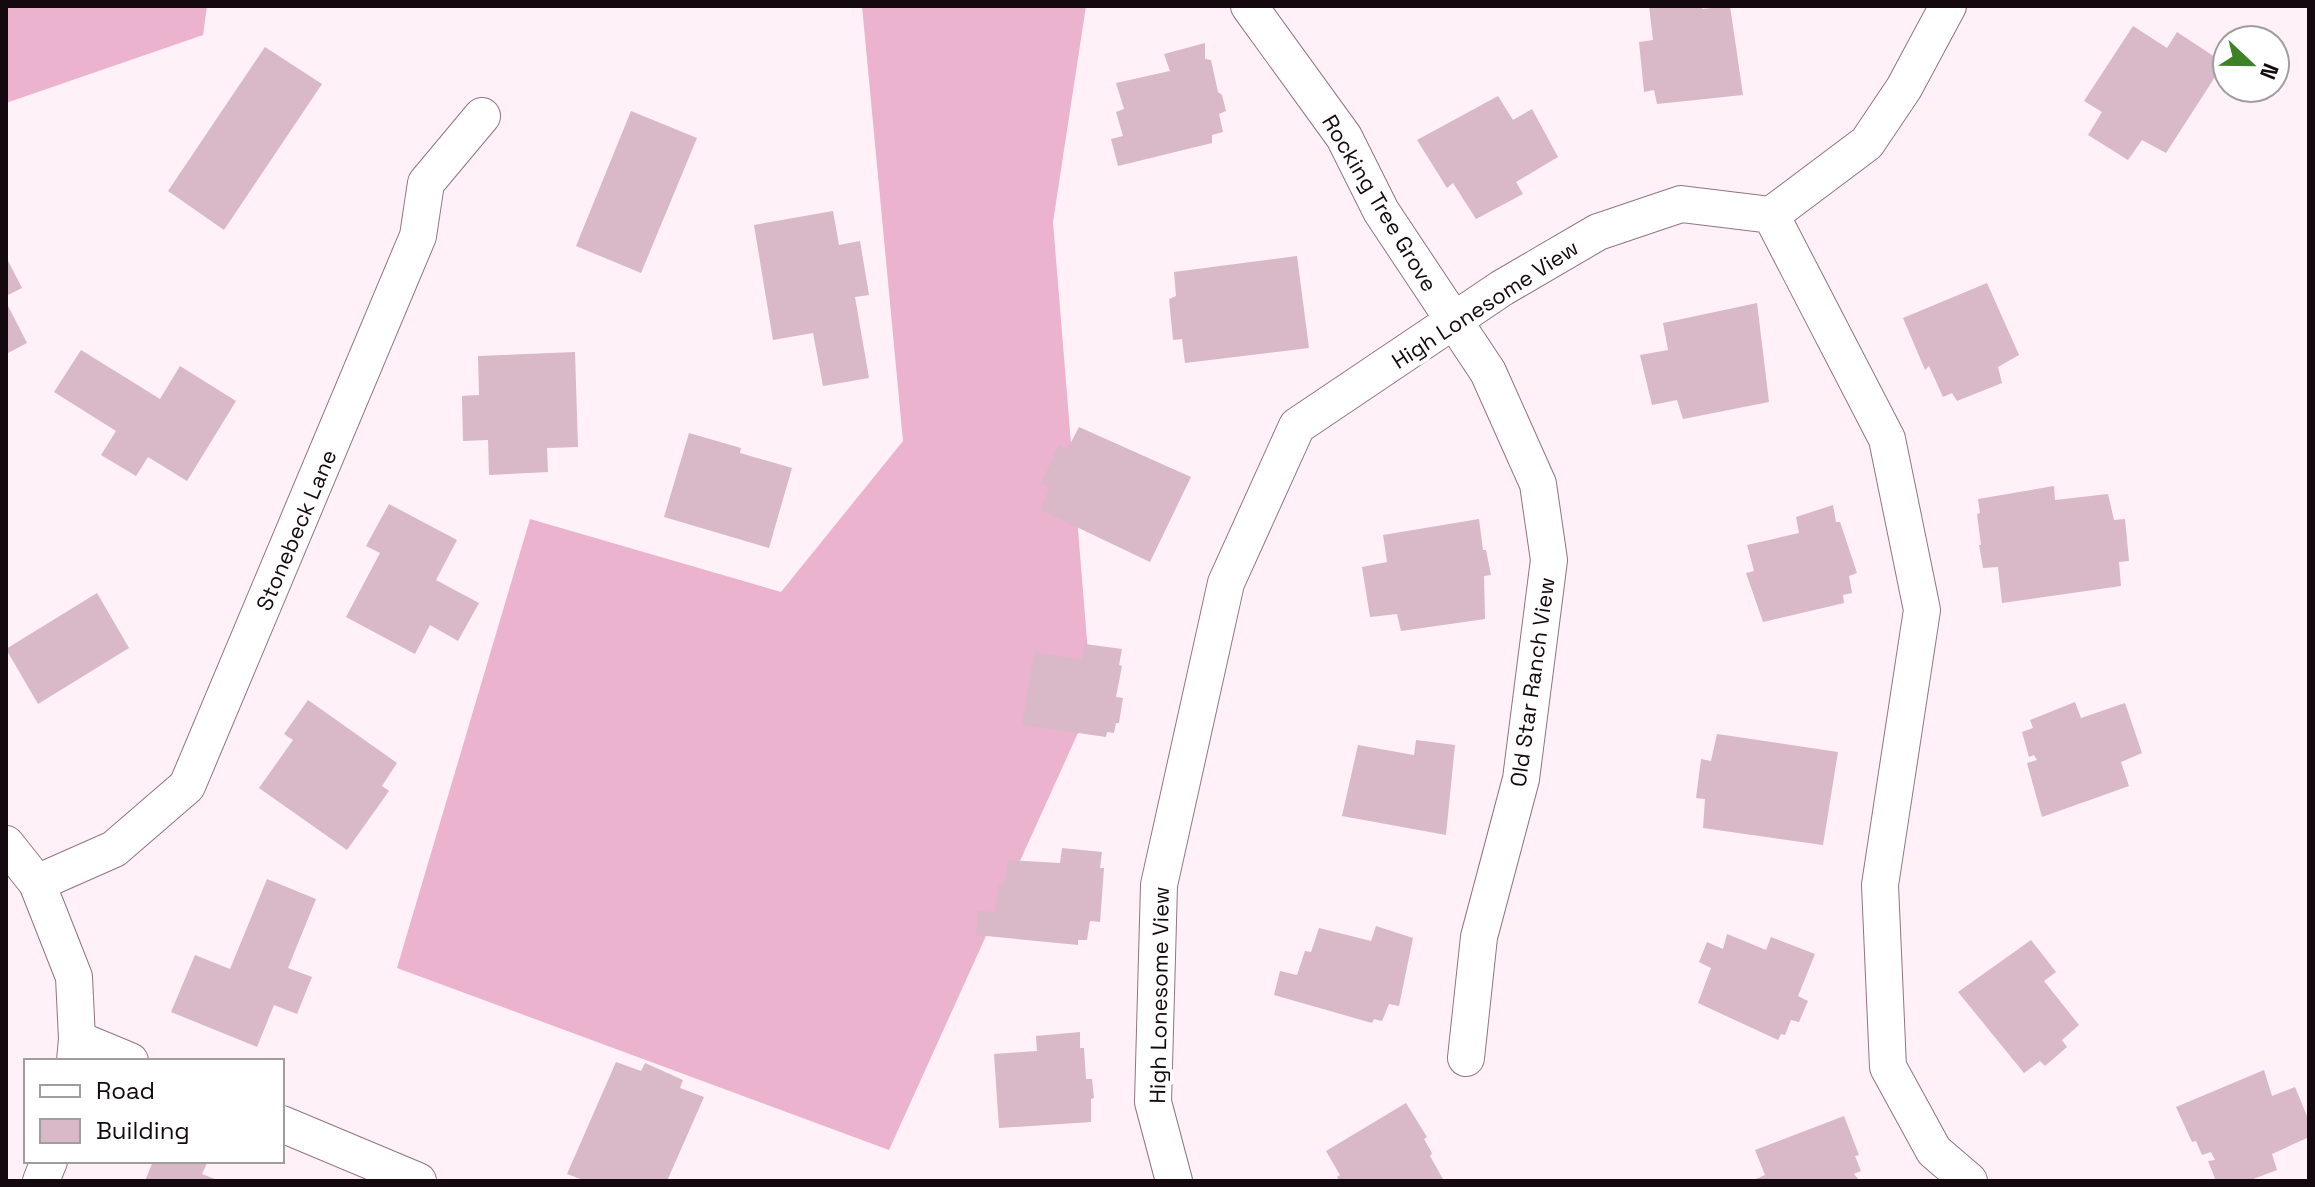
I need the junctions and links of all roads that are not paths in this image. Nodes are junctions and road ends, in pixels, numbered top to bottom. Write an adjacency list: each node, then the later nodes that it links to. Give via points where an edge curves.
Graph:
1 (1249, 6): 5 (street, Rocking Tree Grove, via 1344,137 1381,211)
2 (1948, 6): 4 (street, via 1867,143)
3 (482, 116): 7 (street, Stonebeck Lane, via 426,183 418,236 187,786 114,849)
4 (1771, 215): 5 (street, High Lonesome View, via 1681,204 1598,232); 14 (street, via 1887,439 1894,470 1922,610 1880,885 1888,1067 1934,1151)
5 (1453, 323): 9 (street, Old Star Ranch View, via 1488,372 1538,484 1549,560 1521,779 1479,937); 13 (street, High Lonesome View, via 1297,426 1226,583 1159,885 1153,1102)
6 (6, 844): 7 (street)
7 (37, 883): 8 (street, via 74,977)
8 (76, 1050): 10 (street)
9 (1466, 1058)
10 (120, 1059)
11 (284, 1125): 12 (street)
12 (418, 1181)
13 (1174, 1181)
14 (1969, 1181)

